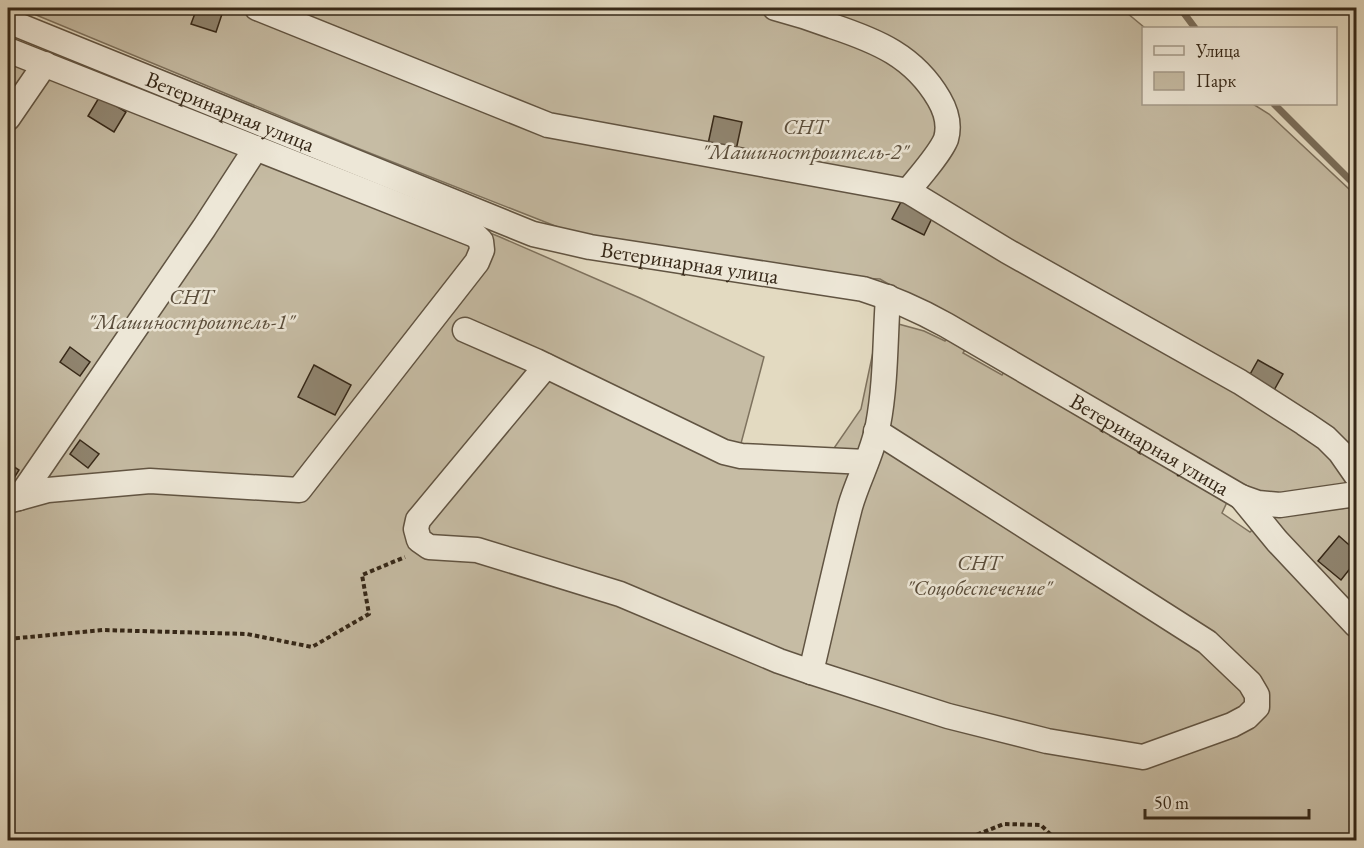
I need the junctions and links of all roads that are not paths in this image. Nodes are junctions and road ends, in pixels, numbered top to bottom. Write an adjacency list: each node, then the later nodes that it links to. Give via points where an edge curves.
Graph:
1 (257, 8): 8 (street, via 548,125)
2 (775, 8): 8 (street, via 868,38 908,62 934,90 948,123 945,140)
3 (14, 18): 9 (street, Ветеринарная улица, via 533,234 590,248 863,289)
4 (8, 50): 5 (street)
5 (45, 64): 6 (street); 7 (street)
6 (8, 118)
7 (256, 148): 17 (street); 17 (street, via 475,235 482,250 477,262 299,490 150,482 48,490)
8 (908, 191): 14 (street, via 1240,382 1326,438)
9 (888, 297): 12 (street); 16 (street, Ветеринарная улица, via 946,324)
10 (465, 330): 11 (street)
11 (546, 366): 13 (street, via 724,452); 19 (street, via 418,520 419,540 429,546 477,550 620,594)
12 (876, 431): 13 (street); 19 (street, via 1207,642 1250,683 1257,695 1257,707 1232,725 1143,756 993,728)
13 (866, 462): 19 (street, via 851,505)
14 (1356, 475)
15 (1356, 494): 16 (street, Ветеринарная улица, via 1280,505)
16 (1241, 497): 18 (street)
17 (13, 499)
18 (1356, 625)
19 (811, 672)

